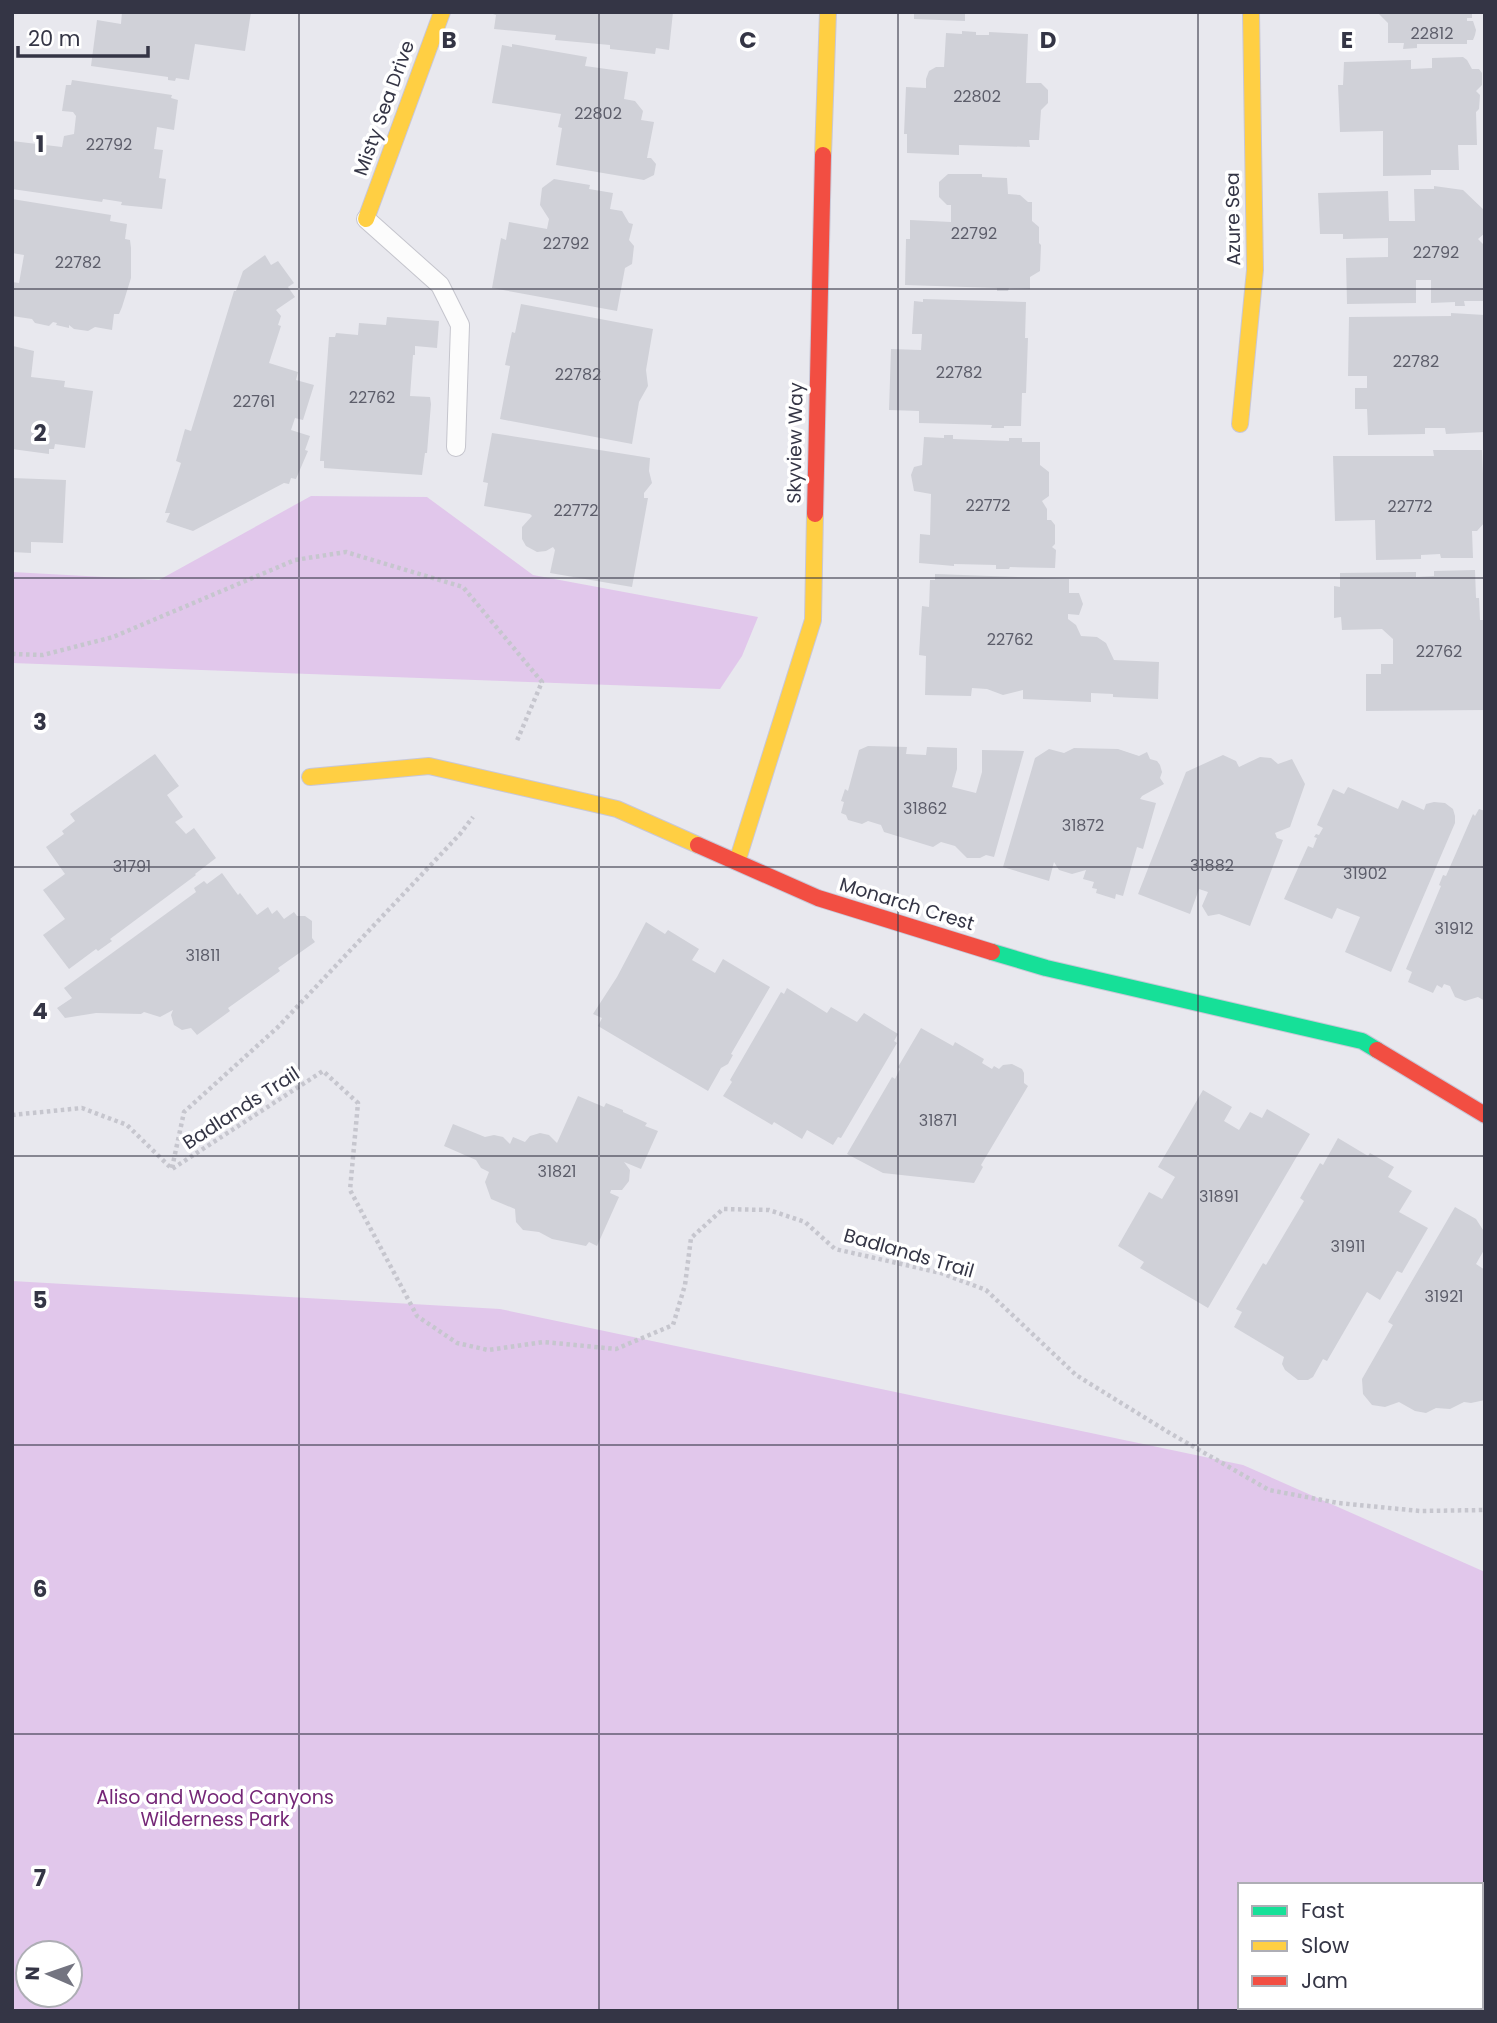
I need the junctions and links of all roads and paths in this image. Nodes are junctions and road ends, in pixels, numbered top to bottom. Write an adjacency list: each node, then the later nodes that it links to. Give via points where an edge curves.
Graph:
1 (442, 12): 4 (street, Misty Sea Drive)
2 (828, 12): 8 (street, Skyview Way, via 813,620)
3 (1251, 12): 5 (street, Azure Sea, via 1255,270)
4 (366, 219): 6 (lane, via 440,285 460,325)
5 (1240, 424)
6 (456, 447)
7 (310, 777): 8 (street, Monarch Crest, via 429,766 617,808)
8 (737, 862): 10 (street, Monarch Crest, via 818,898 1046,968 1362,1041)
9 (12, 1115): 11 (path, Badlands Trail, via 82,1108 127,1125 172,1169 323,1071 358,1103 350,1190 417,1316 457,1343 488,1350 544,1342 616,1349 673,1325 685,1285 691,1238 723,1209 769,1210 805,1222 835,1248 941,1273 986,1290 1076,1375 1269,1490 1338,1503)
10 (1485, 1115)
11 (1485, 1510)

